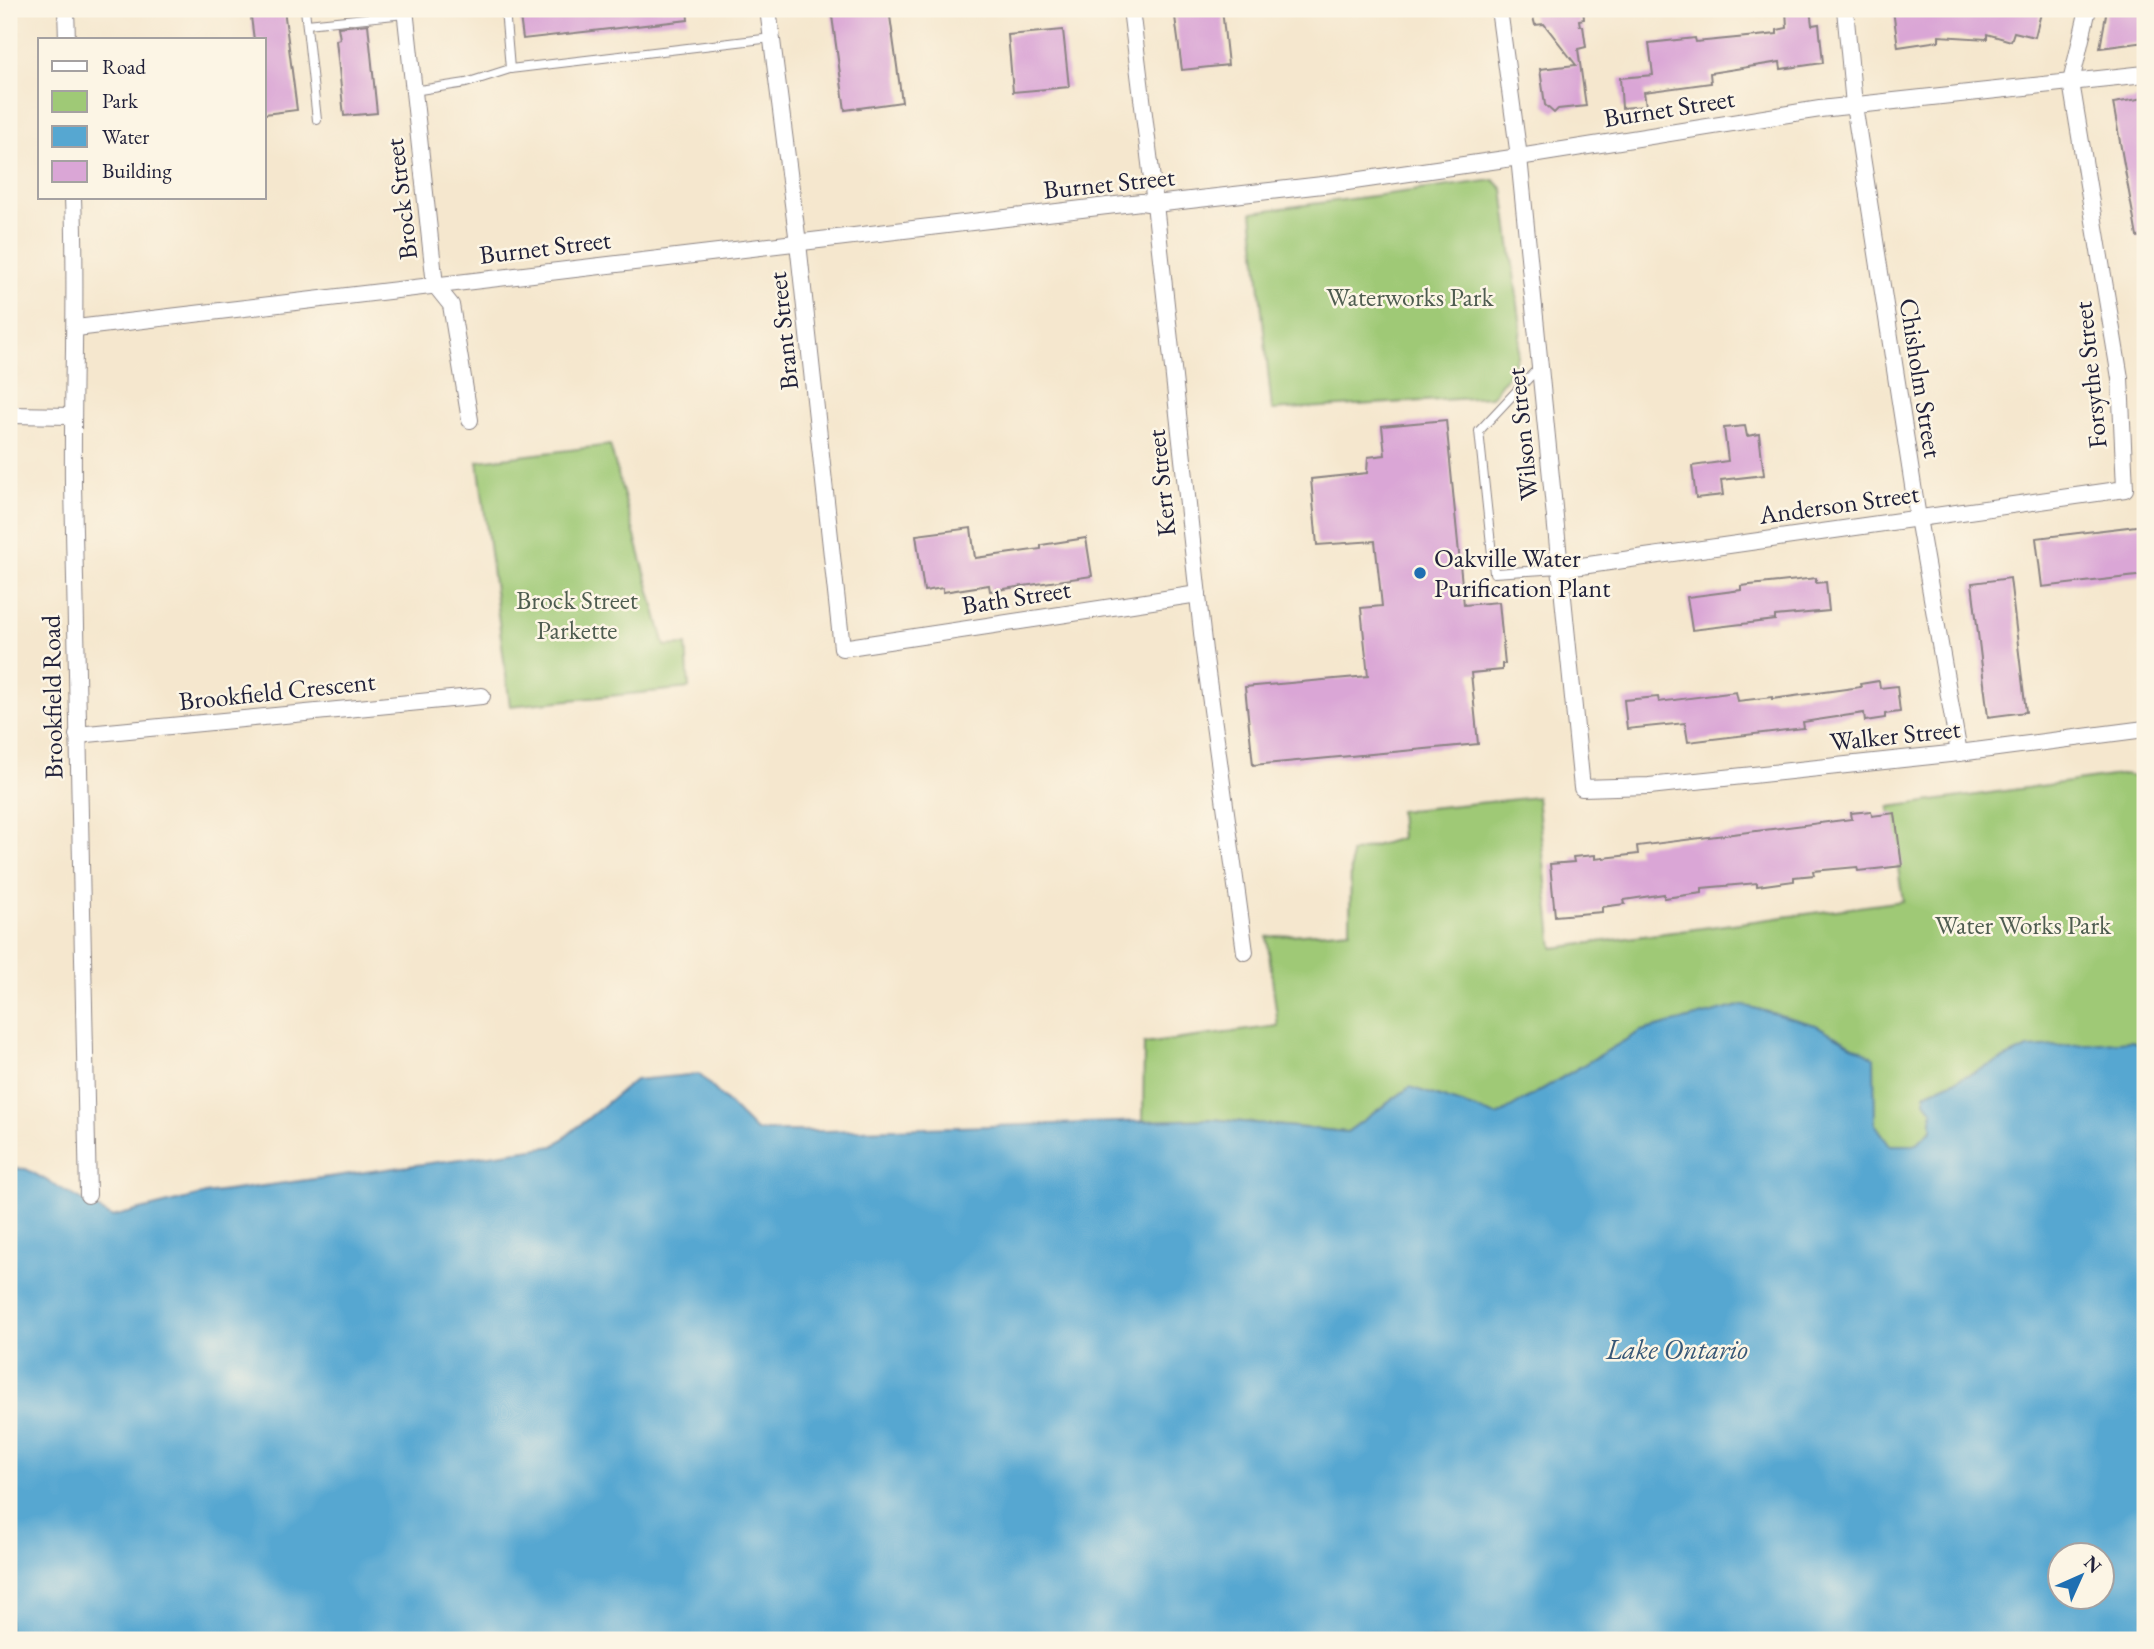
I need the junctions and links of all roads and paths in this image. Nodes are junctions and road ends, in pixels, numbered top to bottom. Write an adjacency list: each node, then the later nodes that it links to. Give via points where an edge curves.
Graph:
1 (66, 9): 11 (street)
2 (305, 9): 10 (lane)
3 (505, 9): 13 (lane)
4 (768, 9): 12 (street, Brant Street)
5 (1131, 9): 21 (street, Kerr Street)
6 (1499, 9): 19 (street, Wilson Street)
7 (1844, 9): 17 (street, Chisholm Street)
8 (2088, 9): 15 (street, Forsythe Street)
9 (405, 11): 10 (lane); 16 (street, Brock Street)
10 (307, 24): 18 (lane)
11 (67, 38)
12 (772, 38): 13 (lane); 22 (street, Brant Street)
13 (510, 69): 16 (lane, via 466,83)
14 (2145, 74): 15 (street, Burnet Street)
15 (2071, 82): 17 (street, Burnet Street); 29 (street, Forsythe Street, via 2120,378)
16 (413, 91): 23 (street, Brock Street)
17 (1854, 105): 19 (street, Burnet Street); 30 (street, Chisholm Street)
18 (317, 120)
19 (1519, 157): 21 (street, Burnet Street); 25 (street, Wilson Street)
20 (73, 200): 24 (street, Brookfield Road)
21 (1155, 204): 22 (street, Burnet Street, via 1141,202); 32 (street, Kerr Street)
22 (798, 243): 23 (street, Burnet Street); 33 (street, Brant Street)
23 (435, 285): 24 (street, Burnet Street); 28 (street, Brock Street, via 451,305)
24 (76, 328): 27 (street, Brookfield Road)
25 (1540, 366): 31 (street, Wilson Street); 31 (lane, via 1479,431 1494,573)
26 (9, 415): 27 (street)
27 (72, 416): 36 (street, Brookfield Road)
28 (470, 420)
29 (2125, 489): 30 (street, Anderson Street)
30 (1918, 518): 31 (street, Anderson Street); 37 (street, Chisholm Street)
31 (1560, 569): 38 (street, Wilson Street, via 1582,788)
32 (1198, 594): 33 (street, Bath Street); 39 (street, Kerr Street)
33 (842, 648)
34 (482, 696): 36 (street, Brookfield Crescent)
35 (2145, 729): 37 (street, Walker Street)
36 (77, 735): 40 (street, Brookfield Road)
37 (1959, 753): 38 (street, Walker Street)
38 (1649, 786)
39 (1245, 952)
40 (88, 1195)

